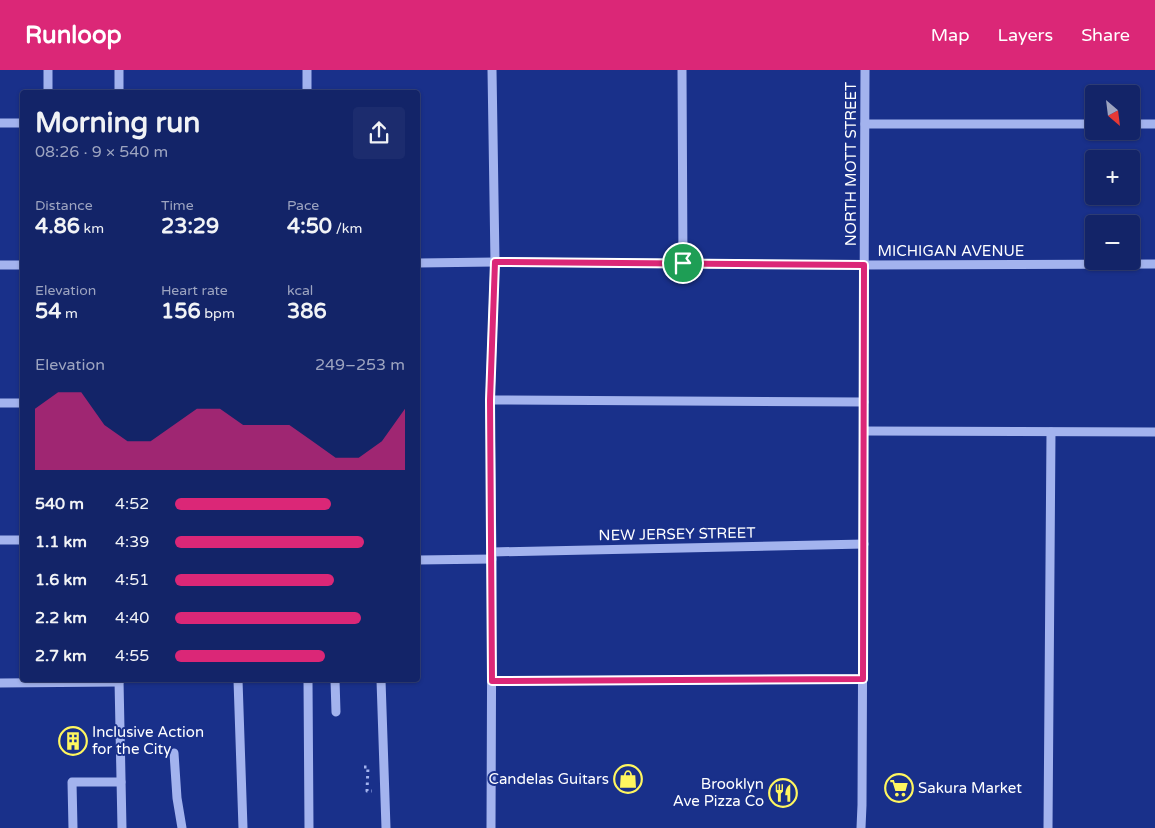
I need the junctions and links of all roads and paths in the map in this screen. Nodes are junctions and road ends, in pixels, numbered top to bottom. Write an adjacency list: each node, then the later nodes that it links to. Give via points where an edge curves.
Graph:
1 (48, 70): 7 (street)
2 (119, 70): 8 (street)
3 (307, 70): 9 (street)
4 (492, 70): 16 (street)
5 (682, 70): 18 (street)
6 (865, 70): 12 (street, NORTH MOTT STREET)
7 (48, 90)
8 (119, 90)
9 (307, 90)
10 (0, 123): 11 (street)
11 (20, 123)
12 (865, 124): 13 (street); 22 (street, NORTH MOTT STREET)
13 (1085, 124)
14 (1140, 124): 15 (street)
15 (1155, 124)
16 (495, 262): 17 (street, MICHIGAN AVENUE); 18 (street, MICHIGAN AVENUE); 23 (street)
17 (420, 263)
18 (683, 263): 22 (street, MICHIGAN AVENUE)
19 (1155, 264): 22 (street, MICHIGAN AVENUE)
20 (0, 265): 21 (street)
21 (20, 265)
22 (864, 265): 24 (street, NORTH MOTT STREET)
23 (490, 400): 24 (street); 33 (street)
24 (864, 402): 27 (street, NORTH MOTT STREET)
25 (0, 403): 26 (street)
26 (20, 403)
27 (864, 431): 28 (street); 32 (street, NORTH MOTT STREET)
28 (1050, 432): 29 (street); 55 (street)
29 (1155, 432)
30 (0, 540): 31 (street)
31 (20, 540)
32 (864, 544): 33 (street, NEW JERSEY STREET); 35 (street, NORTH MOTT STREET)
33 (492, 556): 34 (street, NEW JERSEY STREET); 36 (street)
34 (420, 560)
35 (863, 679): 36 (street); 54 (street, NORTH MOTT STREET)
36 (492, 681): 53 (street)
37 (60, 682): 43 (street)
38 (120, 682): 46 (street)
39 (238, 682): 50 (street)
40 (308, 682): 51 (street)
41 (335, 682): 44 (street)
42 (381, 682): 52 (street)
43 (0, 683)
44 (336, 712)
45 (174, 753): 49 (street)
46 (121, 782): 47 (street, via 72,782); 48 (street)
47 (73, 828)
48 (122, 828)
49 (182, 828)
50 (243, 828)
51 (309, 828)
52 (386, 828)
53 (491, 828)
54 (861, 828)
55 (1048, 828)

